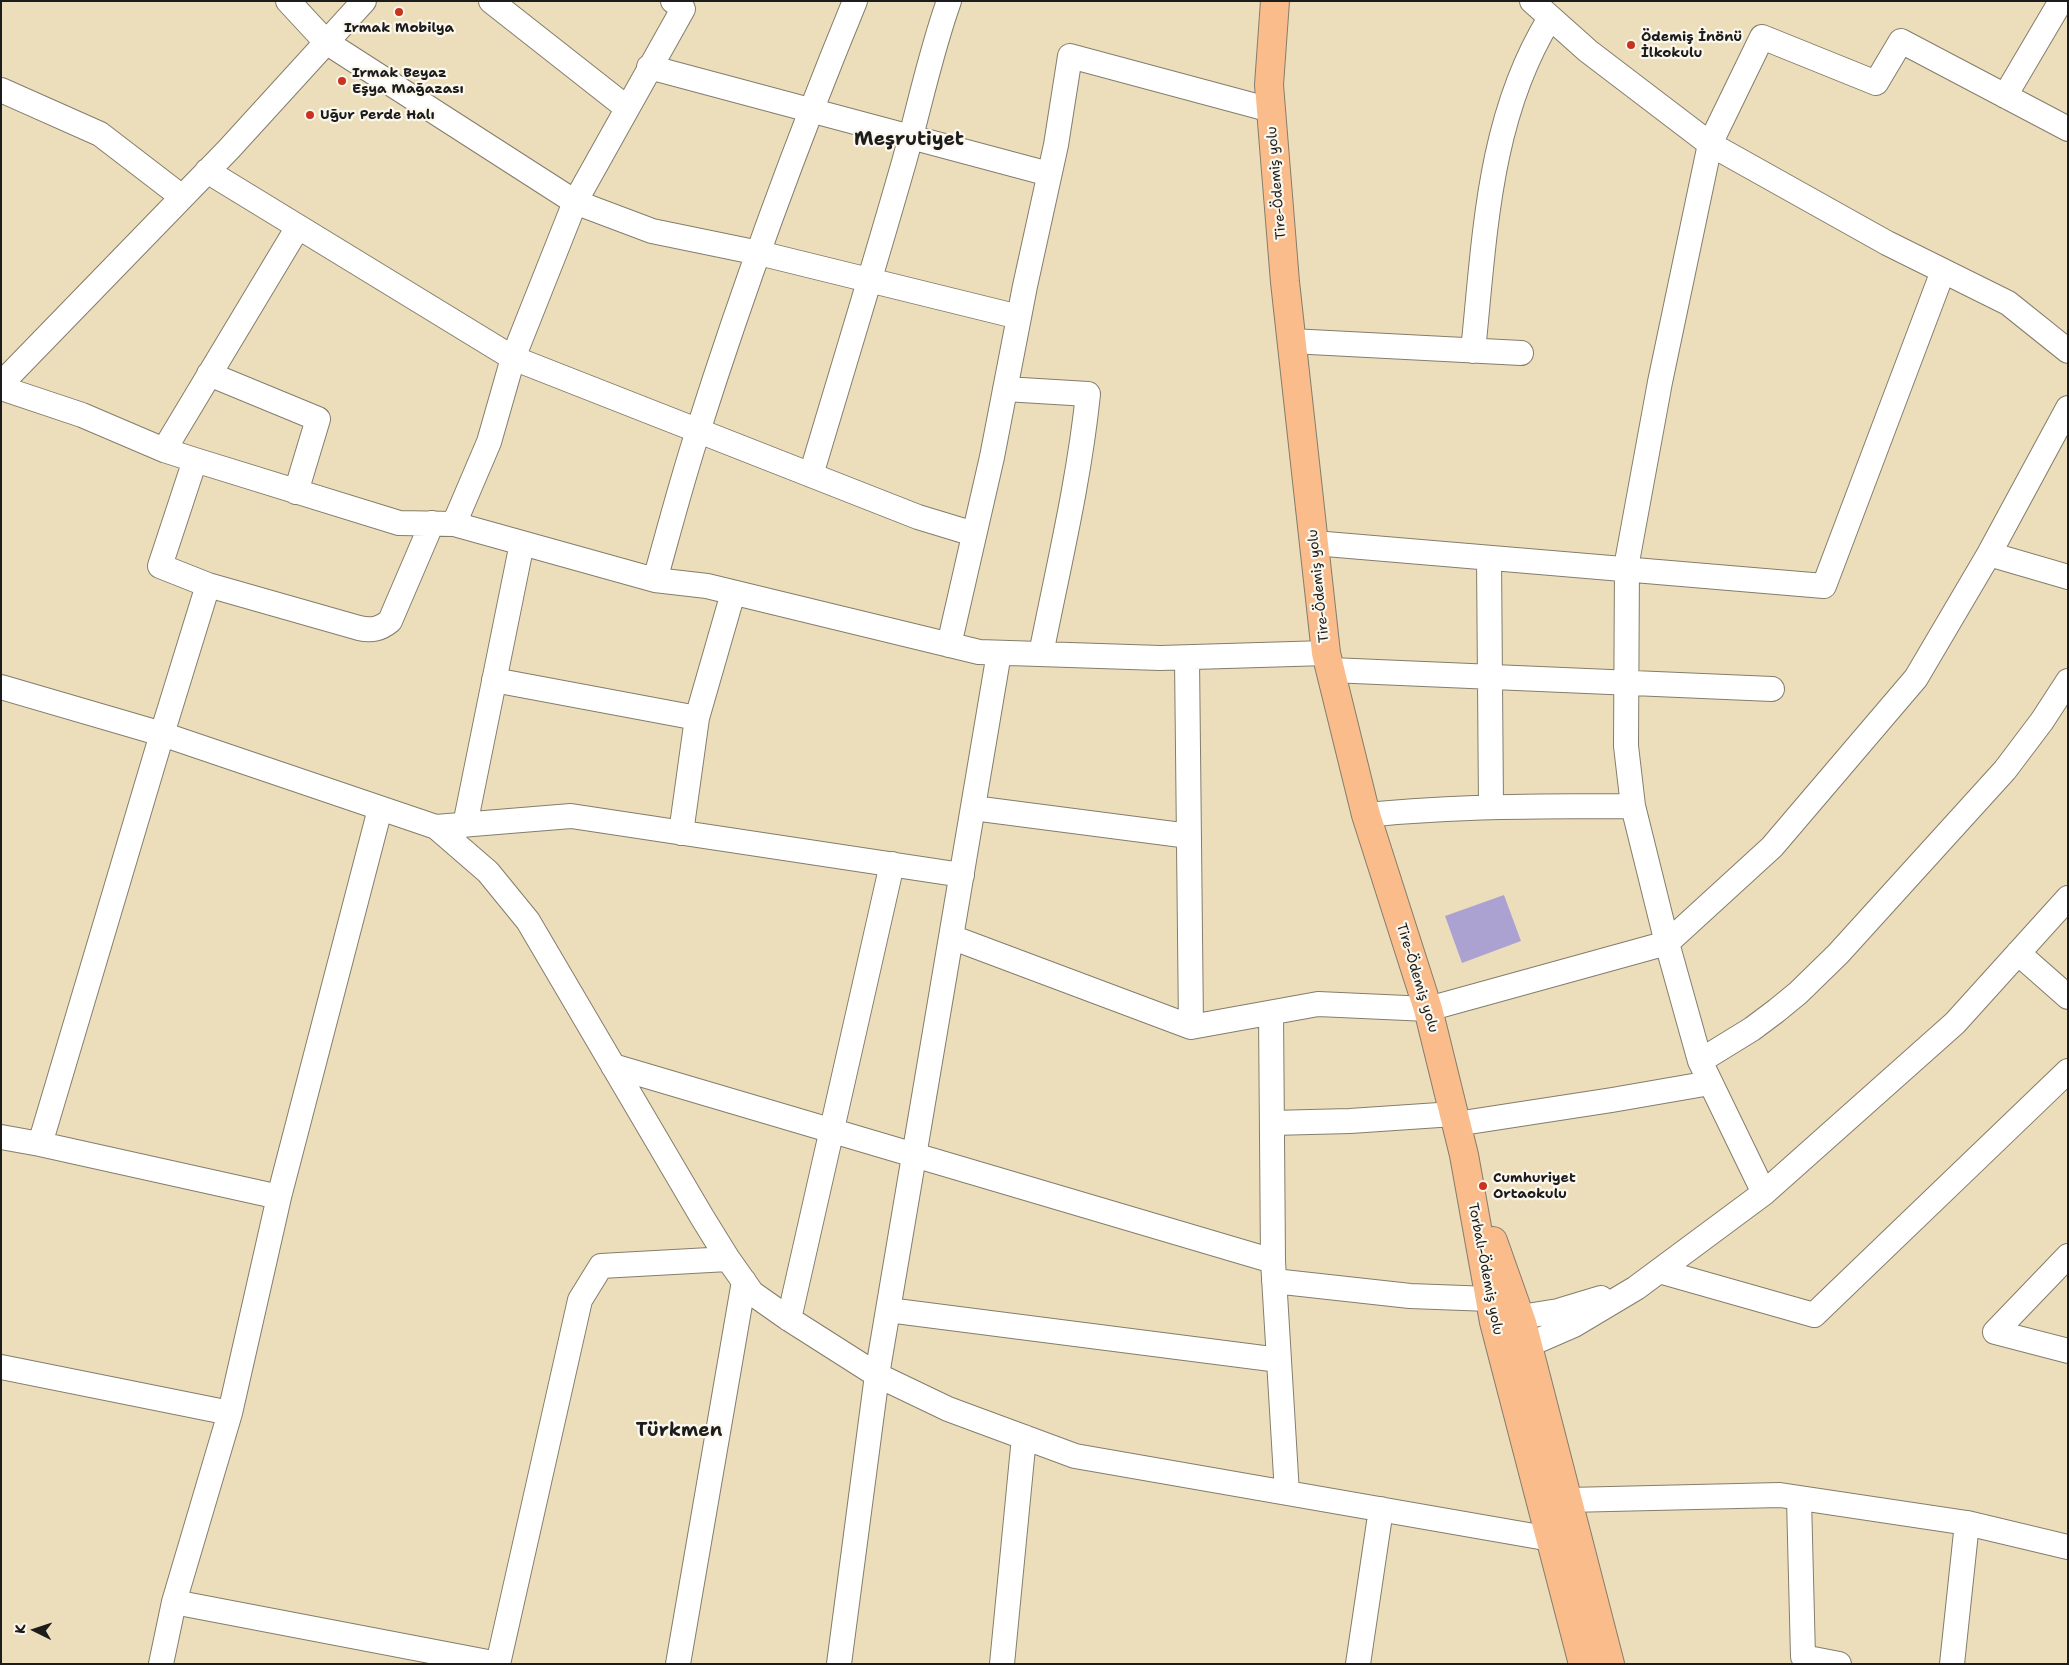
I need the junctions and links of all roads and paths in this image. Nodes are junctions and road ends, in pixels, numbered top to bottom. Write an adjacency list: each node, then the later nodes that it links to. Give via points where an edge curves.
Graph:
1 (288, 1): 10 (street)
2 (364, 1): 10 (street)
3 (491, 1): 14 (street)
4 (673, 1): 11 (street, via 683,9)
5 (855, 1): 15 (street)
6 (949, 1): 18 (street, via 938,31)
7 (1275, 1): 16 (main road, Tire-Ödemiş yolu, via 1269,85)
8 (2061, 1): 13 (street)
9 (1539, 6): 19 (street, via 1588,51); 30 (street, via 1534,44 1519,77 1491,180)
10 (326, 42): 20 (street); 23 (street)
11 (649, 67): 14 (street); 15 (street)
12 (1, 90): 22 (street, via 100,134)
13 (2005, 96): 17 (street); 19 (street, via 1901,41 1876,83 1762,37)
14 (626, 108): 23 (street)
15 (810, 110): 18 (street); 25 (street)
16 (1271, 110): 21 (street, via 1070,56); 29 (main road, Tire-Ödemiş yolu)
17 (2068, 129)
18 (911, 137): 21 (street); 27 (street)
19 (1710, 144): 26 (street); 50 (street, via 1660,382)
20 (207, 171): 22 (street); 24 (street)
21 (1050, 174): 28 (street)
22 (182, 197): 35 (street)
23 (575, 202): 25 (street, via 652,231); 33 (street)
24 (298, 227): 33 (street); 34 (street)
25 (759, 253): 27 (street); 39 (street)
26 (1943, 271): 31 (street, via 2008,303); 50 (street, via 1824,586)
27 (870, 280): 28 (street); 42 (street)
28 (1019, 317): 37 (street)
29 (1291, 341): 30 (street); 47 (main road, Tire-Ödemiş yolu)
30 (1473, 351): 32 (street)
31 (2068, 351)
32 (1521, 353)
33 (513, 358): 39 (street); 44 (street, via 489,442)
34 (209, 374): 40 (street); 43 (street, via 318,419)
35 (1, 384)
36 (1, 388): 40 (street, via 82,416)
37 (1005, 389): 45 (street); 57 (street, via 1088,394 1066,532)
38 (2068, 408): 48 (street)
39 (698, 431): 42 (street); 52 (street)
40 (164, 450): 41 (street)
41 (195, 460): 43 (street); 53 (street, via 160,566)
42 (811, 475): 45 (street, via 918,517)
43 (296, 492): 44 (street, via 399,523)
44 (443, 524): 46 (street); 53 (street, via 390,621 377,629 359,628)
45 (974, 534): 55 (street)
46 (522, 543): 52 (street); 61 (street)
47 (1314, 543): 49 (street); 59 (main road, Tire-Ödemiş yolu)
48 (1989, 554): 51 (street); 81 (street, via 1916,678 1772,847)
49 (1490, 558): 50 (street); 60 (street)
50 (1627, 569): 63 (street)
51 (2068, 577)
52 (655, 580): 54 (street)
53 (208, 585): 67 (street)
54 (733, 593): 55 (street); 66 (street)
55 (949, 645): 56 (street)
56 (999, 653): 57 (street); 70 (street)
57 (1041, 654): 58 (street)
58 (1187, 658): 59 (street); 76 (street)
59 (1328, 661): 60 (street); 72 (main road, Tire-Ödemiş yolu)
60 (1489, 677): 63 (street); 68 (street)
61 (494, 680): 66 (street); 73 (street)
62 (2068, 681): 87 (street, via 2005,770 1832,960 1776,1011)
63 (1626, 683): 65 (street); 69 (street, via 1626,746)
64 (1, 687): 67 (street)
65 (1772, 689)
66 (697, 718): 75 (street)
67 (162, 734): 71 (street); 95 (street)
68 (1491, 806): 69 (street); 72 (street)
69 (1633, 806): 81 (street)
70 (973, 808): 76 (street); 78 (street)
71 (380, 809): 74 (street); 99 (street)
72 (1366, 815): 84 (main road, Tire-Ödemiş yolu)
73 (465, 825): 74 (street); 75 (street, via 571,816)
74 (436, 827): 88 (street, via 488,872 528,921)
75 (681, 833): 77 (street)
76 (1189, 836): 86 (street)
77 (892, 864): 78 (street); 93 (street)
78 (962, 875): 80 (street)
79 (2068, 898): 82 (street)
80 (951, 937): 86 (street); 96 (street)
81 (1667, 943): 84 (street); 87 (street)
82 (2018, 953): 83 (street); 98 (street, via 1955,1023)
83 (2068, 997)
84 (1428, 1009): 85 (street, via 1318,1004); 91 (main road, Tire-Ödemiş yolu)
85 (1272, 1013): 86 (street); 92 (street)
86 (1191, 1027)
87 (1700, 1061): 90 (street)
88 (613, 1066): 93 (street); 101 (street)
89 (2068, 1071): 103 (street, via 1814,1316)
90 (1710, 1083): 91 (street, via 1612,1100); 98 (street)
91 (1455, 1119): 92 (street); 97 (main road, Tire-Ödemiş yolu)
92 (1272, 1123): 102 (street)
93 (832, 1130): 96 (street); 108 (street)
94 (1, 1138): 95 (street)
95 (40, 1144): 99 (street)
96 (914, 1155): 102 (street); 106 (street)
97 (1464, 1155): 107 (main road, Torbalı-Ödemiş yolu)
98 (1764, 1193): 103 (street)
99 (279, 1197): 114 (street)
100 (2068, 1256): 110 (street, via 1994,1332)
101 (728, 1259): 104 (street); 126 (street, via 601,1266 580,1300)
102 (1274, 1271): 107 (street); 111 (street)
103 (1659, 1271): 105 (street)
104 (744, 1281): 108 (street, via 752,1293); 127 (street)
105 (1636, 1288): 107 (street, via 1558,1312); 109 (street, via 1574,1325)
106 (888, 1310): 111 (street); 113 (street)
107 (1501, 1312): 109 (main road, Torbalı-Ödemiş yolu)
108 (789, 1320): 113 (street)
109 (1515, 1348): 118 (main road, Torbalı-Ödemiş yolu); 121 (main road, Torbalı-Ödemiş yolu)
110 (2068, 1351)
111 (1279, 1360): 116 (street)
112 (1, 1367): 114 (street)
113 (877, 1374): 115 (street, via 948,1409); 128 (street)
114 (230, 1413): 123 (street)
115 (1024, 1437): 116 (street, via 1075,1456); 129 (street)
116 (1286, 1493): 119 (street)
117 (1799, 1499): 118 (street, via 1780,1494); 120 (street); 124 (street)
118 (1568, 1500): 132 (main road, Torbalı-Ödemiş yolu)
119 (1381, 1509): 121 (street); 130 (street)
120 (1967, 1523): 122 (street); 134 (street)
121 (1550, 1539): 131 (main road, Torbalı-Ödemiş yolu)
122 (2068, 1546)
123 (174, 1602): 125 (street); 126 (street)
124 (1804, 1661): 133 (street)
125 (161, 1664)
126 (498, 1664)
127 (678, 1664)
128 (839, 1664)
129 (1003, 1664)
130 (1358, 1664)
131 (1583, 1664)
132 (1610, 1664)
133 (1839, 1664)
134 (1952, 1664)

